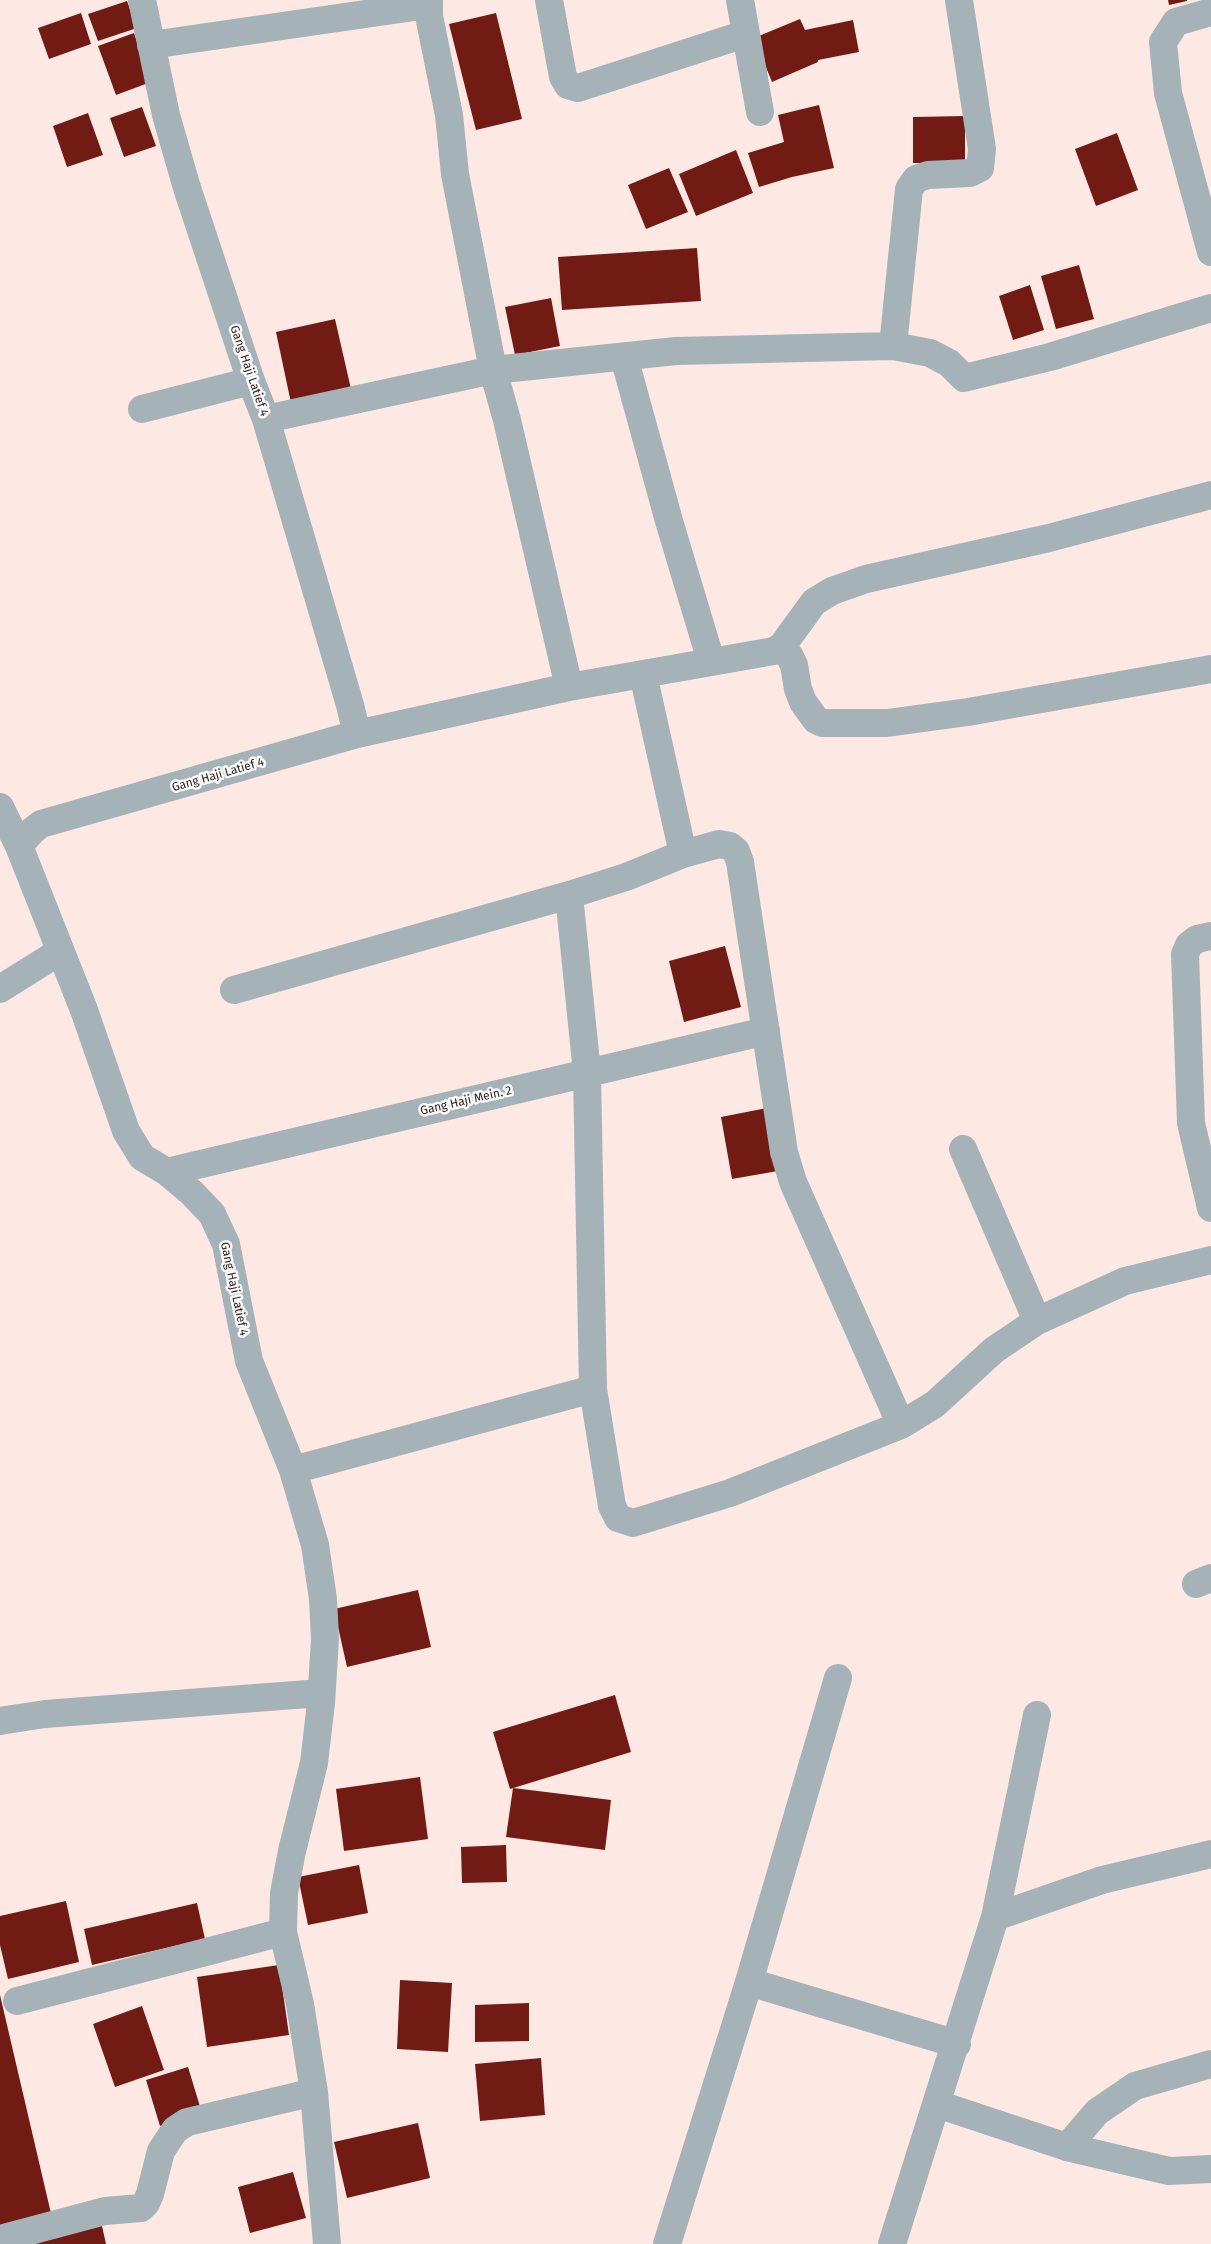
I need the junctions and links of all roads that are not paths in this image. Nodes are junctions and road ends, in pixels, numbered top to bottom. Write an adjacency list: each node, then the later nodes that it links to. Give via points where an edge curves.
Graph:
1 (142, 0): 8 (street, Gang Haji Latief 4)
2 (549, 0): 7 (street, via 563,77 568,85 578,88)
3 (740, 0): 7 (street)
4 (959, 0): 12 (street, via 982,149 980,168 970,173 916,178 908,189)
5 (428, 2): 8 (street); 14 (street, via 449,115 455,174)
6 (1211, 12): 10 (street, via 1176,22 1163,42 1168,93)
7 (745, 34): 9 (street)
8 (151, 45): 15 (street, Gang Haji Latief 4, via 187,188)
9 (760, 112)
10 (1211, 252)
11 (1211, 308): 12 (street, via 1050,357 964,378 949,363 930,353)
12 (894, 346): 13 (street, via 676,351)
13 (624, 357): 14 (street); 20 (street)
14 (493, 370): 17 (street); 23 (street)
15 (251, 381): 16 (street); 17 (street, Gang Haji Latief 4)
16 (142, 409)
17 (266, 419): 24 (street, Gang Haji Latief 4)
18 (1211, 495): 19 (street, via 1049,538 866,579 814,602)
19 (782, 646): 20 (street, via 774,651); 21 (street, via 794,665 803,702 822,723 887,723 968,712)
20 (711, 661): 22 (street)
21 (1211, 669)
22 (643, 674): 23 (street); 27 (street)
23 (569, 687): 24 (street)
24 (357, 734): 26 (street, Gang Haji Latief 4, via 41,824)
25 (0, 807): 26 (street)
26 (19, 846): 30 (street, Gang Haji Latief 4)
27 (683, 854): 28 (street); 33 (street, via 719,844 736,850)
28 (569, 895): 32 (street); 35 (street)
29 (1211, 936): 34 (street, via 1193,942 1185,954)
30 (59, 952): 31 (street); 37 (street, Gang Haji Latief 4, via 84,1010 126,1131 142,1157)
31 (0, 990)
32 (234, 990)
33 (766, 1030): 35 (street, Gang Haji Mein. 2); 42 (street, via 784,1152 793,1182)
34 (1200, 1072): 38 (street, via 1192,1124)
35 (587, 1074): 37 (street, Gang Haji Mein. 2); 41 (street)
36 (963, 1149): 40 (street)
37 (167, 1172): 43 (street, Gang Haji Latief 4, via 212,1214 226,1244 249,1361)
38 (1211, 1208)
39 (1211, 1260): 40 (street, via 1125,1281)
40 (1037, 1321): 42 (street, via 994,1350 935,1404)
41 (593, 1389): 42 (street, via 612,1506 618,1518 633,1523 730,1493); 43 (street)
42 (901, 1425)
43 (293, 1470): 45 (street, Gang Haji Latief 4, via 315,1545 323,1599 325,1639)
44 (838, 1678): 51 (street)
45 (321, 1693): 47 (street, via 45,1714); 50 (street, Gang Haji Latief 4, via 314,1763 284,1893)
46 (1037, 1715): 49 (street)
47 (0, 1721)
48 (1211, 1854): 49 (street, via 1102,1880)
49 (996, 1917): 53 (street)
50 (283, 1932): 52 (street); 55 (street, Gang Haji Latief 4, via 300,2004)
51 (749, 1982): 53 (street); 61 (street)
52 (17, 2001)
53 (957, 2044): 56 (street)
54 (1211, 2064): 57 (street, via 1135,2086 1097,2112)
55 (314, 2092): 59 (street, via 187,2122 174,2130 161,2151 150,2194 141,2208 105,2211); 60 (street, Gang Haji Latief 4)
56 (937, 2104): 57 (street); 62 (street)
57 (1067, 2147): 58 (street, via 1169,2171)
58 (1211, 2169)
59 (0, 2239)
60 (327, 2244)
61 (667, 2244)
62 (892, 2244)

